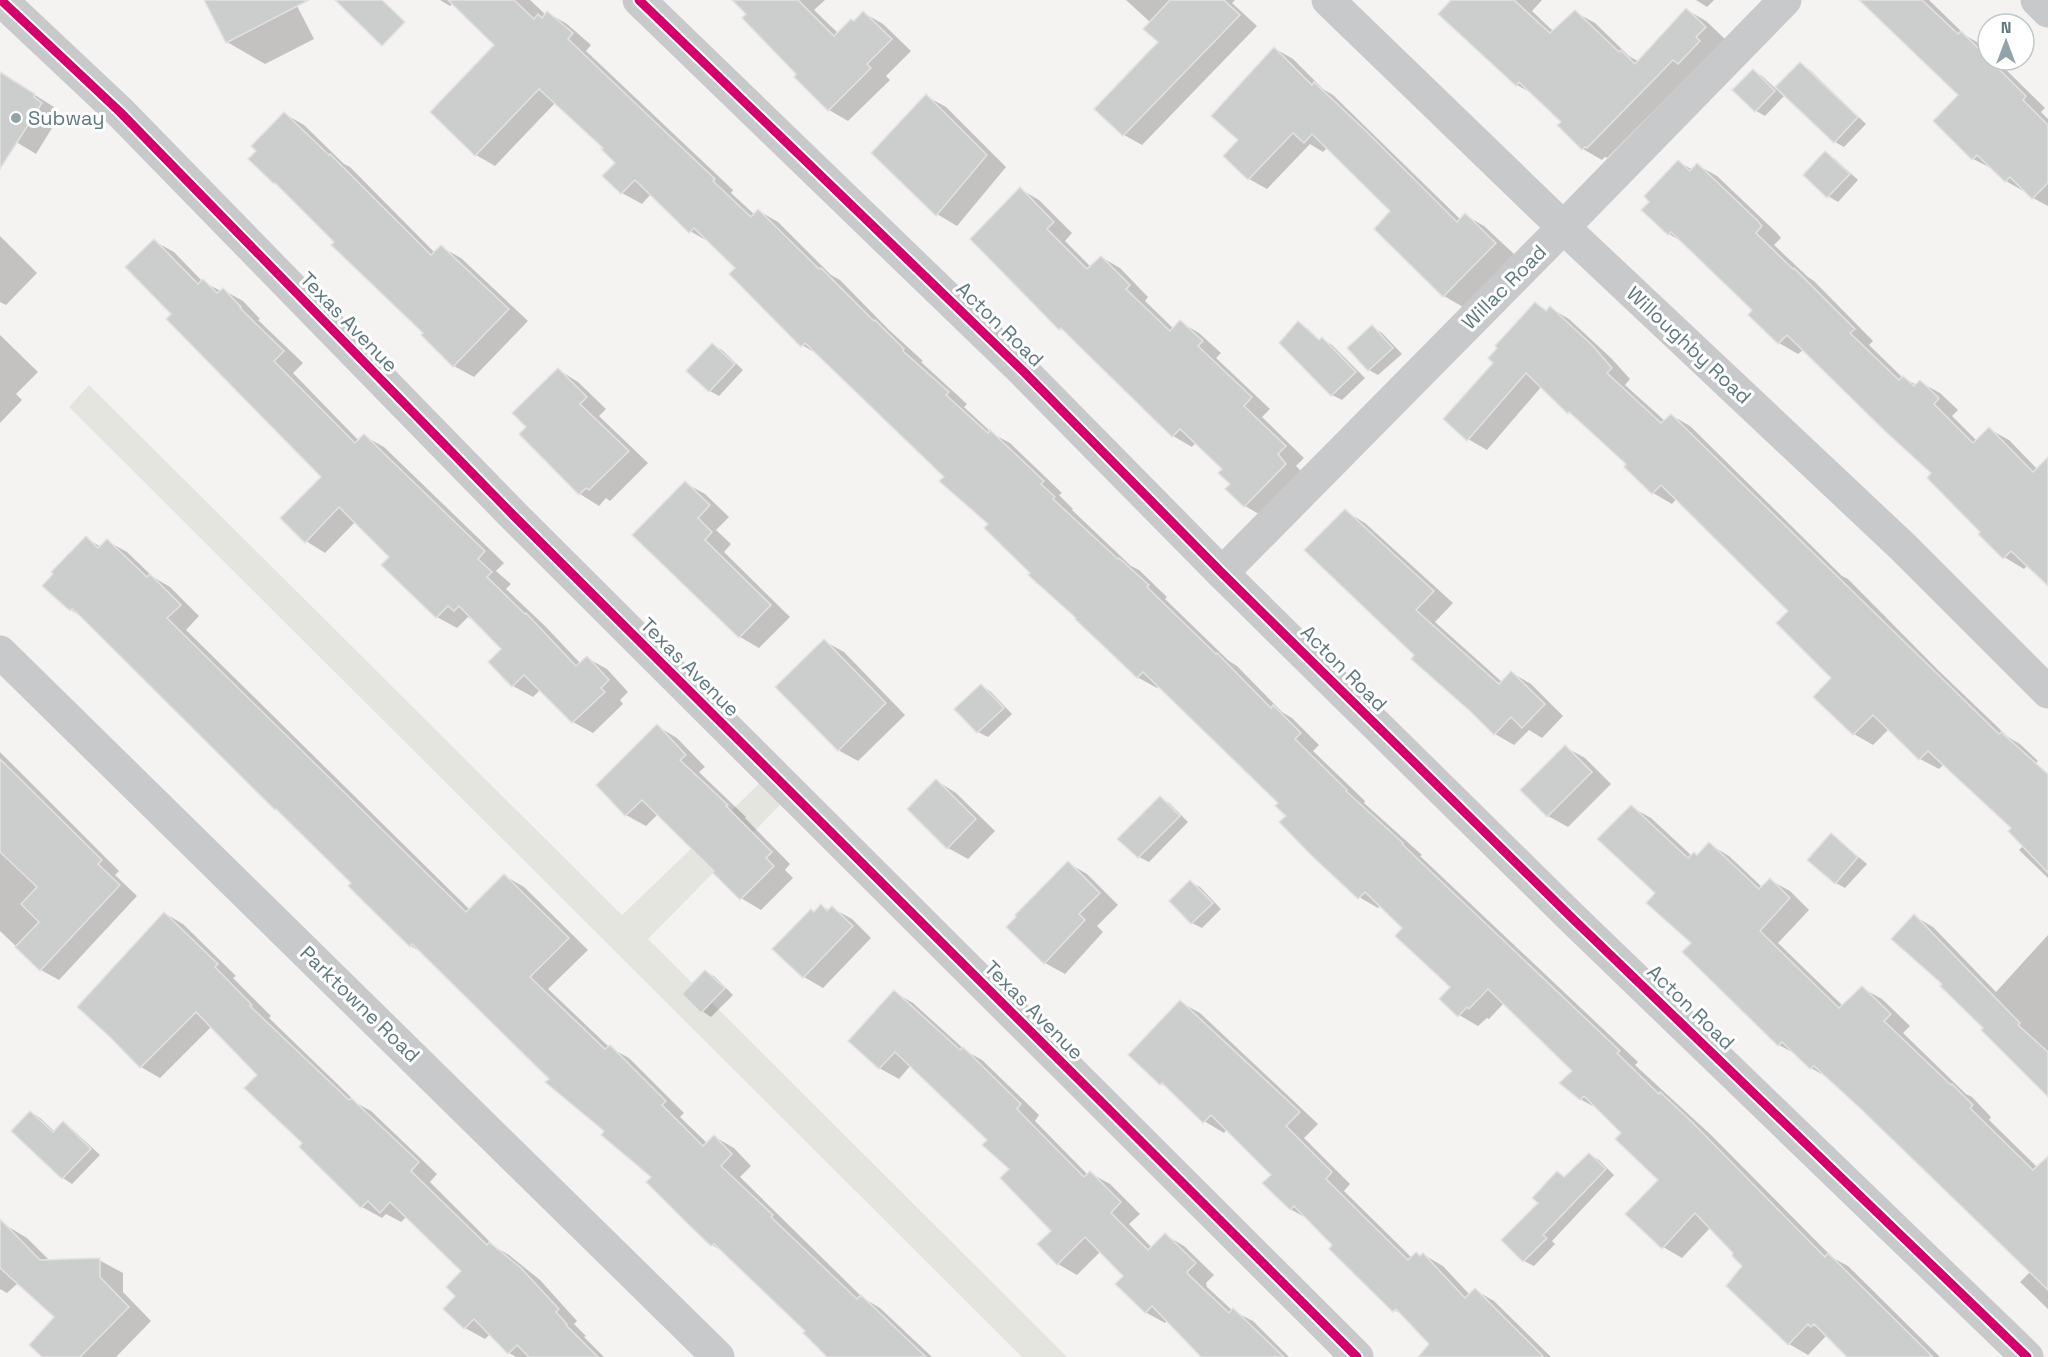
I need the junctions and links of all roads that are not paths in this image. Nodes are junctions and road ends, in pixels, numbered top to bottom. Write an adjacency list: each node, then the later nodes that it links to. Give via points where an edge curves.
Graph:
1 (1, 0): 12 (street, Texas Avenue, via 120,112 515,518)
2 (639, 0): 8 (street, Acton Road, via 1024,372)
3 (1328, 0): 7 (street, Willoughby Road)
4 (1785, 0): 7 (street, Willac Road)
5 (2037, 0): 6 (street)
6 (2048, 11)
7 (1563, 227): 8 (street, Willac Road); 10 (street, Willoughby Road, via 1903,547)
8 (1222, 573): 13 (street, Acton Road)
9 (0, 652): 11 (street, Parktowne Road)
10 (2048, 692)
11 (718, 1357)
12 (1357, 1357)
13 (2027, 1357)

